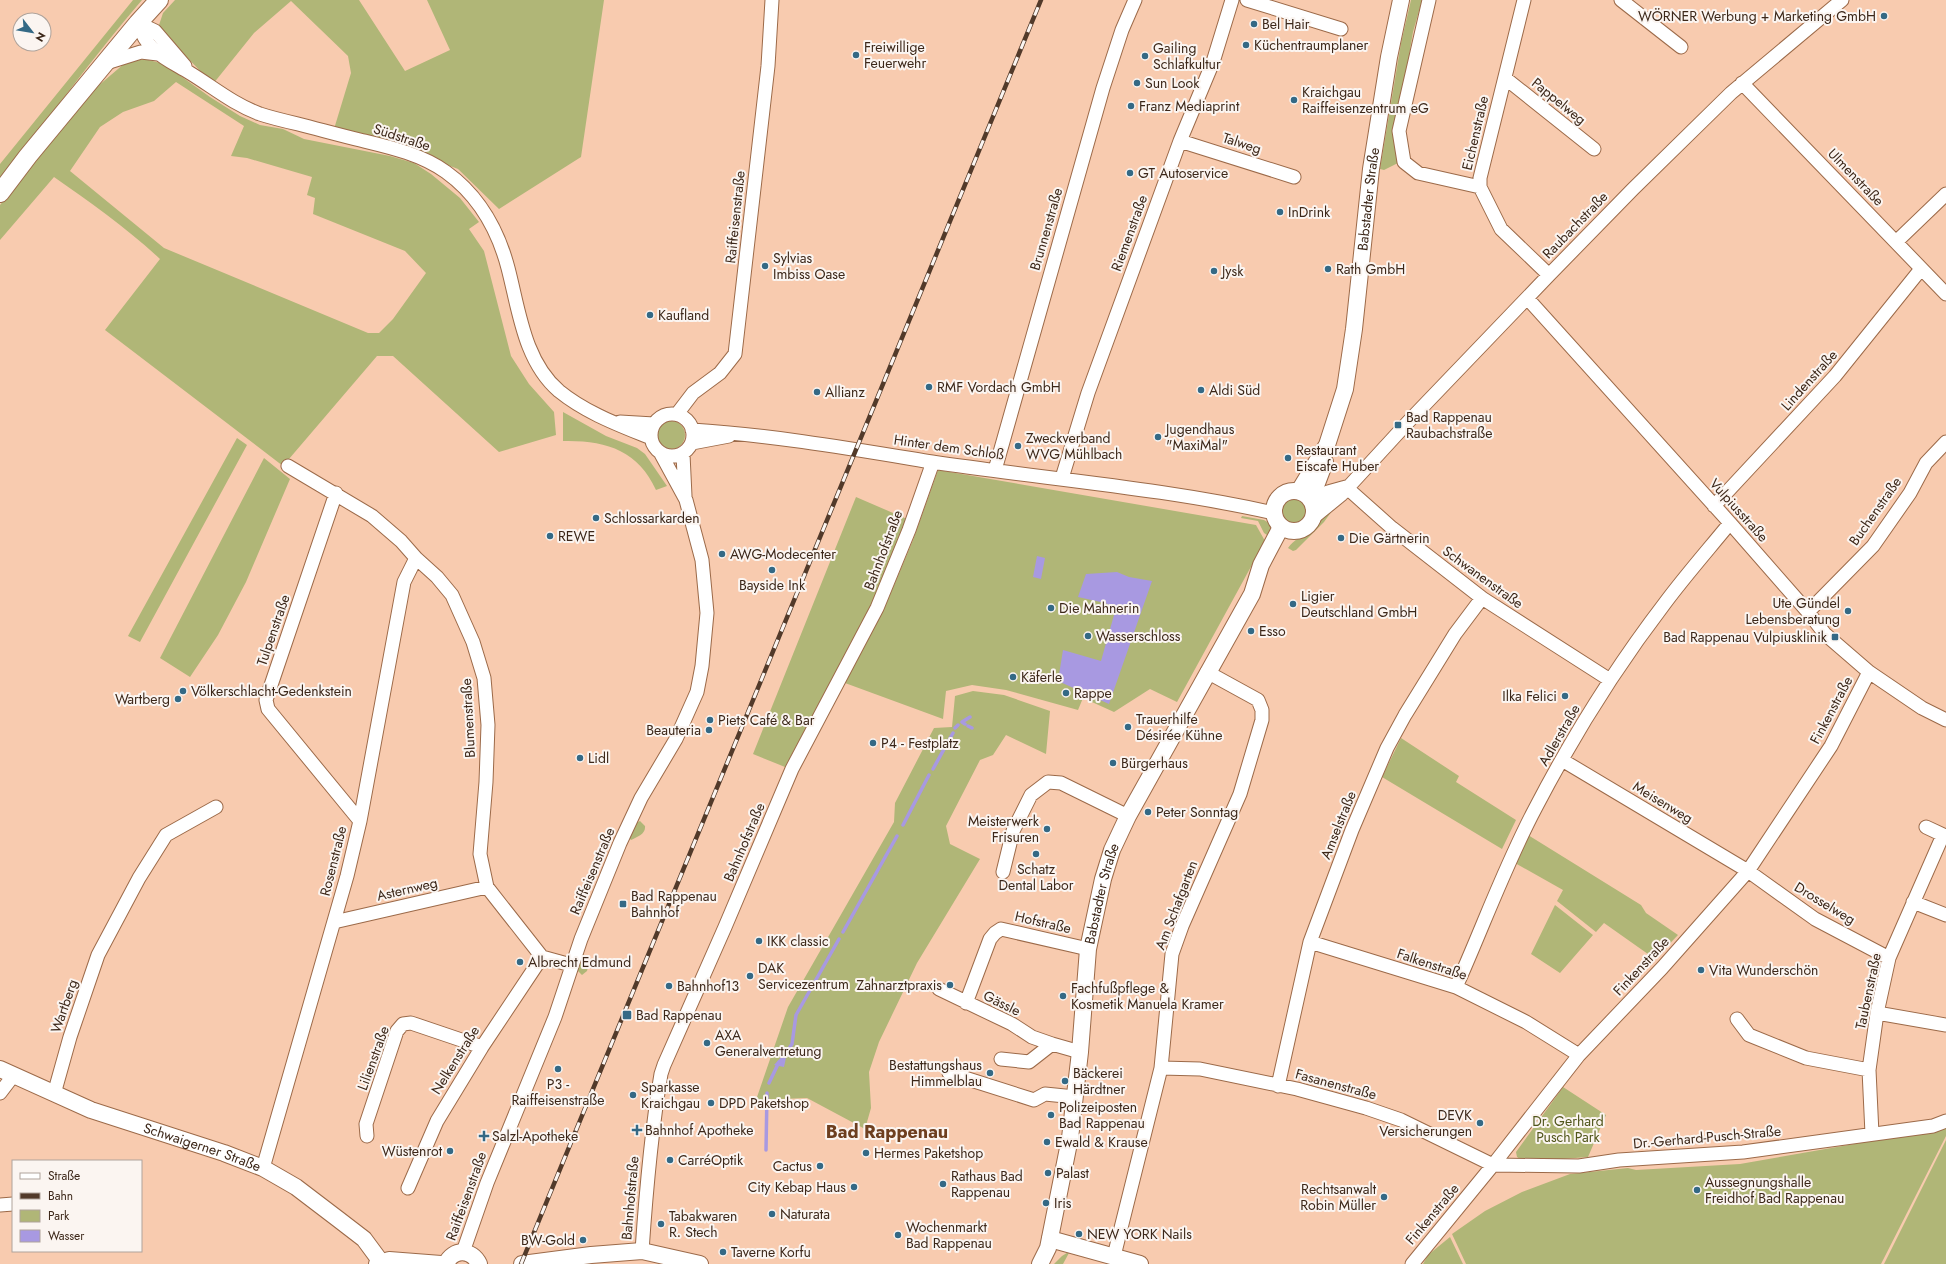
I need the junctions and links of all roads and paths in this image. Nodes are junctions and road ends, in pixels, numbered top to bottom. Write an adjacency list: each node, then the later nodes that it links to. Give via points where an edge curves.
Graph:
1 (772, 0): 31 (street, Raiffeisenstraße, via 754,196 735,354 720,373 692,393)
2 (1135, 0): 43 (street, Brunnenstraße, via 1103,88)
3 (1232, 0): 20 (street, Riemenstraße, via 1213,62)
4 (1247, 0): 12 (street)
5 (1401, 0): 47 (street, Babstadter Straße, via 1389,56 1371,169 1345,390)
6 (1429, 0): 23 (street, via 1399,131 1404,162 1418,173)
7 (1524, 0): 18 (street, Eichenstraße)
8 (1621, 0): 14 (street)
9 (158, 1): 11 (main road); 13 (street, via 153,16)
10 (1834, 2): 19 (street, Raubachstraße)
11 (138, 23): 13 (street, Südstraße); 15 (street, Südstraße, via 142,37); 16 (main road)
12 (1342, 29)
13 (155, 30): 17 (street, Südstraße)
14 (1681, 48)
15 (158, 54): 16 (street, Südstraße, via 140,52); 17 (street, Südstraße)
16 (105, 63): 24 (main road)
17 (191, 74): 32 (street, Südstraße, via 232,102 261,114 386,146 414,155 446,171 483,209 493,226 508,268 530,350 543,371 558,390)
18 (1505, 78): 21 (street, Pappelweg); 23 (street, Eichenstraße, via 1480,178)
19 (1742, 83): 26 (street, Ulmenstraße); 28 (street, Raubachstraße)
20 (1180, 141): 22 (street, Talweg); 44 (street, Riemenstraße, via 1088,393)
21 (1594, 149)
22 (1294, 177)
23 (1480, 187): 28 (street, Eichenstraße, via 1501,229)
24 (0, 193)
25 (1946, 194): 26 (street)
26 (1896, 242): 27 (street, Ulmenstraße)
27 (1922, 269): 29 (street, Ulmenstraße); 49 (street, Lindenstraße, via 1835,376)
28 (1549, 275): 30 (street, Raubachstraße)
29 (1946, 294)
30 (1528, 299): 45 (street, Raubachstraße); 49 (street, Vulpiusstraße)
31 (677, 414): 33 (street, via 664,415); 34 (street, via 687,420)
32 (610, 422): 33 (street, Südstraße); 36 (street, Südstraße)
33 (654, 424): 36 (street)
34 (692, 430): 35 (street, Hinter dem Schloß); 38 (street)
35 (738, 434): 38 (street, Hinter dem Schloß); 41 (street, Hinter dem Schloß, via 837,446)
36 (650, 438): 39 (street, Raiffeisenstraße)
37 (1946, 442): 55 (street, Buchenstraße, via 1926,463 1910,492 1873,546)
38 (692, 443): 40 (street)
39 (661, 454): 40 (street); 48 (street, Raiffeisenstraße)
40 (683, 454): 48 (street, Raiffeisenstraße)
41 (933, 462): 43 (street, Hinter dem Schloß); 105 (street, Bahnhofstraße, via 877,608 792,769 664,1065 645,1193)
42 (288, 466): 46 (street, Blumenstraße)
43 (995, 470): 44 (street, Hinter dem Schloß)
44 (1062, 478): 52 (street, Hinter dem Schloß, via 1225,502)
45 (1346, 487): 47 (street, Raubachstraße); 50 (street, Raubachstraße, via 1341,495); 54 (street, Schwanenstraße, via 1392,528)
46 (336, 493): 53 (street, Blumenstraße, via 378,521 401,540); 63 (street, Tulpenstraße, via 266,700 268,709)
47 (1307, 497): 50 (street, via 1315,508); 52 (street, Babstadter Straße, via 1293,491 1283,494 1276,502)
48 (686, 500): 75 (street, Raiffeisenstraße, via 702,560 707,605 697,692 676,739 632,816)
49 (1714, 506): 51 (street, Vulpiusstraße)
50 (1314, 517): 52 (street, Babstadter Straße, via 1307,527)
51 (1730, 523): 55 (street, Vulpiusstraße); 58 (street, Adlerstraße, via 1666,601)
52 (1283, 524): 56 (street, Babstadter Straße, via 1261,565 1252,594)
53 (416, 558): 63 (street, Rosenstraße, via 404,582); 67 (street, Blumenstraße, via 452,595 473,642 484,678 488,725 480,854)
54 (1482, 598): 58 (street, Schwanenstraße); 71 (street, Amselstraße, via 1427,678 1387,748 1352,830)
55 (1808, 612): 57 (street, Vulpiusstraße, via 1825,634)
56 (1207, 672): 62 (street, Babstadter Straße); 87 (street, Am Schafgarten, via 1258,700 1262,720 1240,794 1172,954)
57 (1869, 672): 59 (street, Vulpiusstraße, via 1922,708); 66 (street, Finkenstraße, via 1831,746)
58 (1610, 680): 60 (street, Adlerstraße)
59 (1946, 720)
60 (1562, 760): 66 (street, Meisenweg); 76 (street, Adlerstraße, via 1516,848)
61 (216, 807): 93 (street, Wartberg, via 166,835 139,878 98,955)
62 (1128, 816): 65 (street, via 1061,783 1048,782 1031,795 1013,831); 72 (street, Babstadter Straße, via 1112,850 1103,879)
63 (360, 821): 70 (street, Rosenstraße)
64 (1926, 827): 68 (street, Taubenstraße, via 1943,835)
65 (1003, 872)
66 (1748, 872): 74 (street, Drosselweg, via 1815,919); 85 (street, Finkenstraße)
67 (487, 886): 70 (street, Asternweg); 73 (street, Blumenstraße)
68 (1913, 902): 69 (street); 74 (street, Taubenstraße)
69 (1946, 915)
70 (334, 922): 99 (street, Rosenstraße)
71 (1310, 942): 76 (street, Falkenstraße); 91 (street, Amselstraße)
72 (1088, 949): 78 (street, Hofstraße, via 1001,929 990,939); 84 (street, Babstadter Straße)
73 (542, 957): 75 (street); 83 (street, Nelkenstraße)
74 (1889, 958): 79 (street, Taubenstraße)
75 (571, 965): 106 (street, Raiffeisenstraße, via 555,1017 490,1176)
76 (1456, 986): 85 (street, Falkenstraße, via 1526,1022)
77 (939, 990): 78 (street, Gässle)
78 (966, 1003): 82 (street, Gässle, via 1012,1024 1032,1037)
79 (1877, 1013): 81 (street); 88 (street, Taubenstraße)
80 (1737, 1019): 88 (street, via 1749,1035 1806,1058)
81 (1946, 1025)
82 (1052, 1044): 84 (street, Gässle); 86 (street, via 1029,1062)
83 (482, 1046): 97 (street, Lilienstraße, via 411,1023 403,1024 397,1031 366,1124); 100 (street, Nelkenstraße, via 437,1121)
84 (1080, 1052): 94 (street, Babstadter Straße)
85 (1579, 1055): 98 (street, Finkenstraße)
86 (1001, 1059)
87 (1161, 1068): 91 (street, Fasanenstraße, via 1200,1069); 107 (street, Am Schafgarten)
88 (1869, 1070): 96 (street, Taubenstraße)
89 (7, 1072): 92 (street); 93 (street, Schwaigerner Straße)
90 (949, 1074): 94 (street, via 1034,1100 1045,1094)
91 (1278, 1086): 98 (street, Fasanenstraße, via 1366,1108 1401,1120)
92 (0, 1093)
93 (54, 1094): 99 (street, Schwaigerner Straße, via 114,1119 224,1153)
94 (1075, 1097): 103 (street, Babstadter Straße, via 1070,1138)
95 (1946, 1121): 96 (street, Dr.-Gerhard-Pusch-Straße, via 1933,1126)
96 (1872, 1134): 98 (street, Dr.-Gerhard-Pusch-Straße, via 1743,1152 1619,1160 1579,1166)
97 (368, 1136)
98 (1493, 1165): 119 (street, Finkenstraße)
99 (263, 1168): 108 (street, Schwaigerner Straße, via 296,1187 364,1239)
100 (408, 1188)
101 (12, 1204): 102 (street)
102 (0, 1205)
103 (1050, 1239): 104 (street); 115 (street); 116 (street, Babstadter Straße)
104 (1078, 1246): 107 (street); 117 (street, via 1064,1248)
105 (642, 1251): 109 (street, via 591,1255); 114 (street)
106 (463, 1252): 111 (street, via 454,1254); 112 (street, via 474,1256)
107 (1114, 1256): 118 (street)
108 (379, 1263): 110 (street, via 402,1260)
109 (541, 1263): 113 (street)
110 (441, 1264)
111 (446, 1264)
112 (479, 1264)
113 (522, 1264)
114 (700, 1264)
115 (1030, 1264)
116 (1040, 1264)
117 (1049, 1264)
118 (1140, 1264)
119 (1412, 1264)

